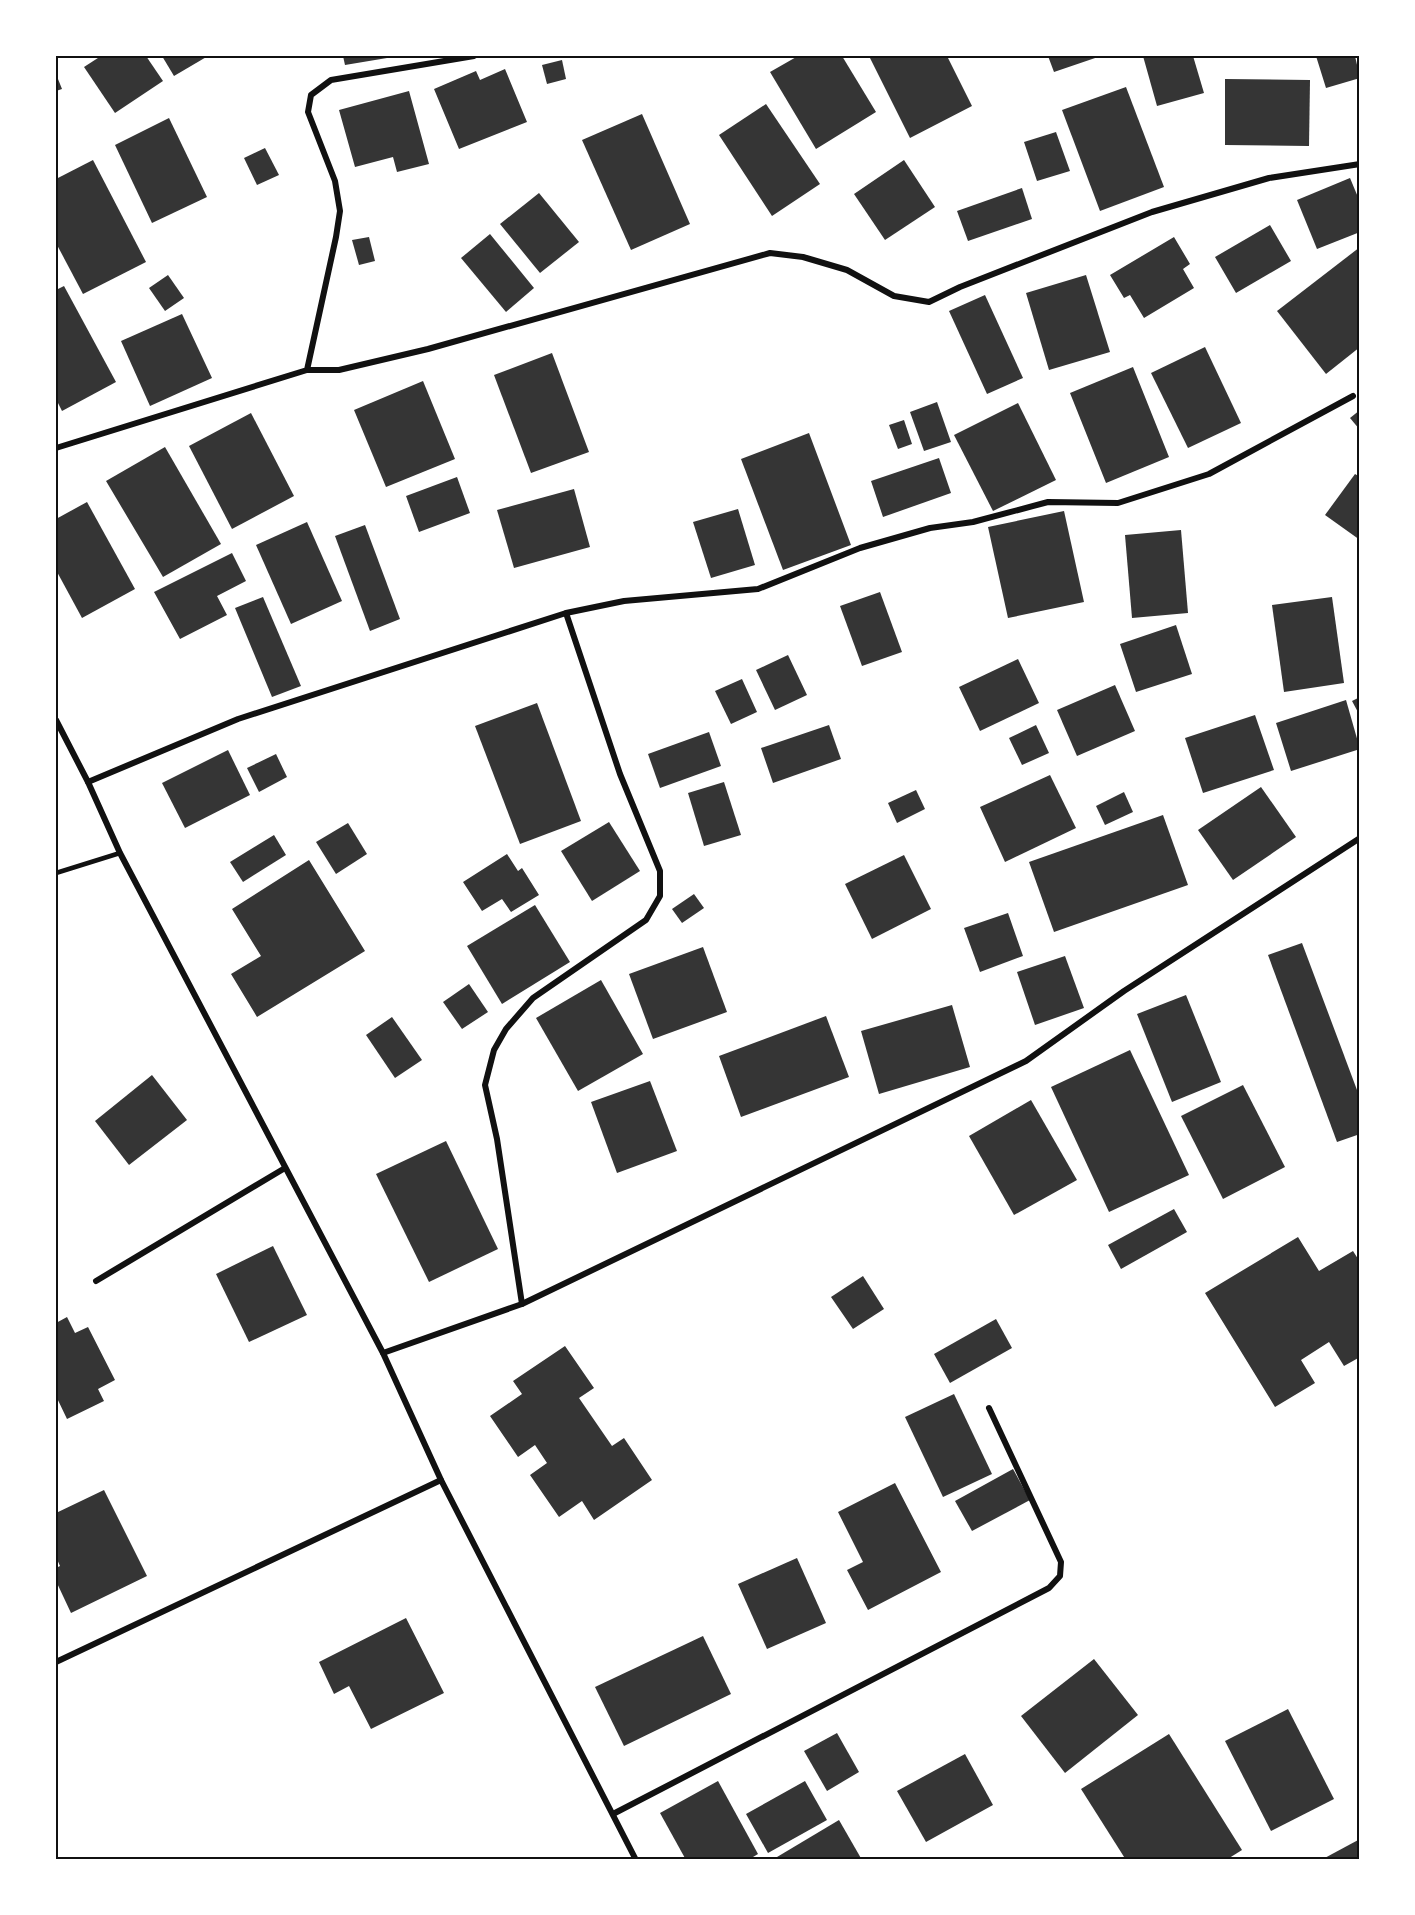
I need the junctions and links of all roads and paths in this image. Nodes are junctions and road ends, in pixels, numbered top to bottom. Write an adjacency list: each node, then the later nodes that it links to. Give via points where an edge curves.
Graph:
1 (474, 56): 3 (street, via 331,80 311,95 308,112 335,181 339,211)
2 (1359, 165): 3 (street, via 1269,178 1152,212 928,302 894,296 847,270 803,257 770,253 428,349 339,370)
3 (307, 370): 5 (street)
4 (1353, 396): 6 (street, via 1209,474 1118,503 1048,502 860,548 758,589 624,601)
5 (56, 448)
6 (566, 613): 8 (street, via 238,719); 14 (street, via 620,774 660,871 660,896 646,920 533,998 494,1050 485,1085 497,1138)
7 (56, 720): 8 (street)
8 (88, 782): 10 (street)
9 (1359, 838): 14 (street, via 1124,991 1026,1061)
10 (120, 854): 11 (lane); 12 (street)
11 (56, 873)
12 (285, 1168): 13 (street); 15 (street)
13 (96, 1281)
14 (522, 1304): 15 (street)
15 (383, 1353): 17 (street)
16 (989, 1408): 19 (street, via 1061,1562 1060,1576 1049,1588)
17 (441, 1480): 18 (street); 19 (street)
18 (56, 1662)
19 (613, 1814): 20 (street)
20 (636, 1860)

